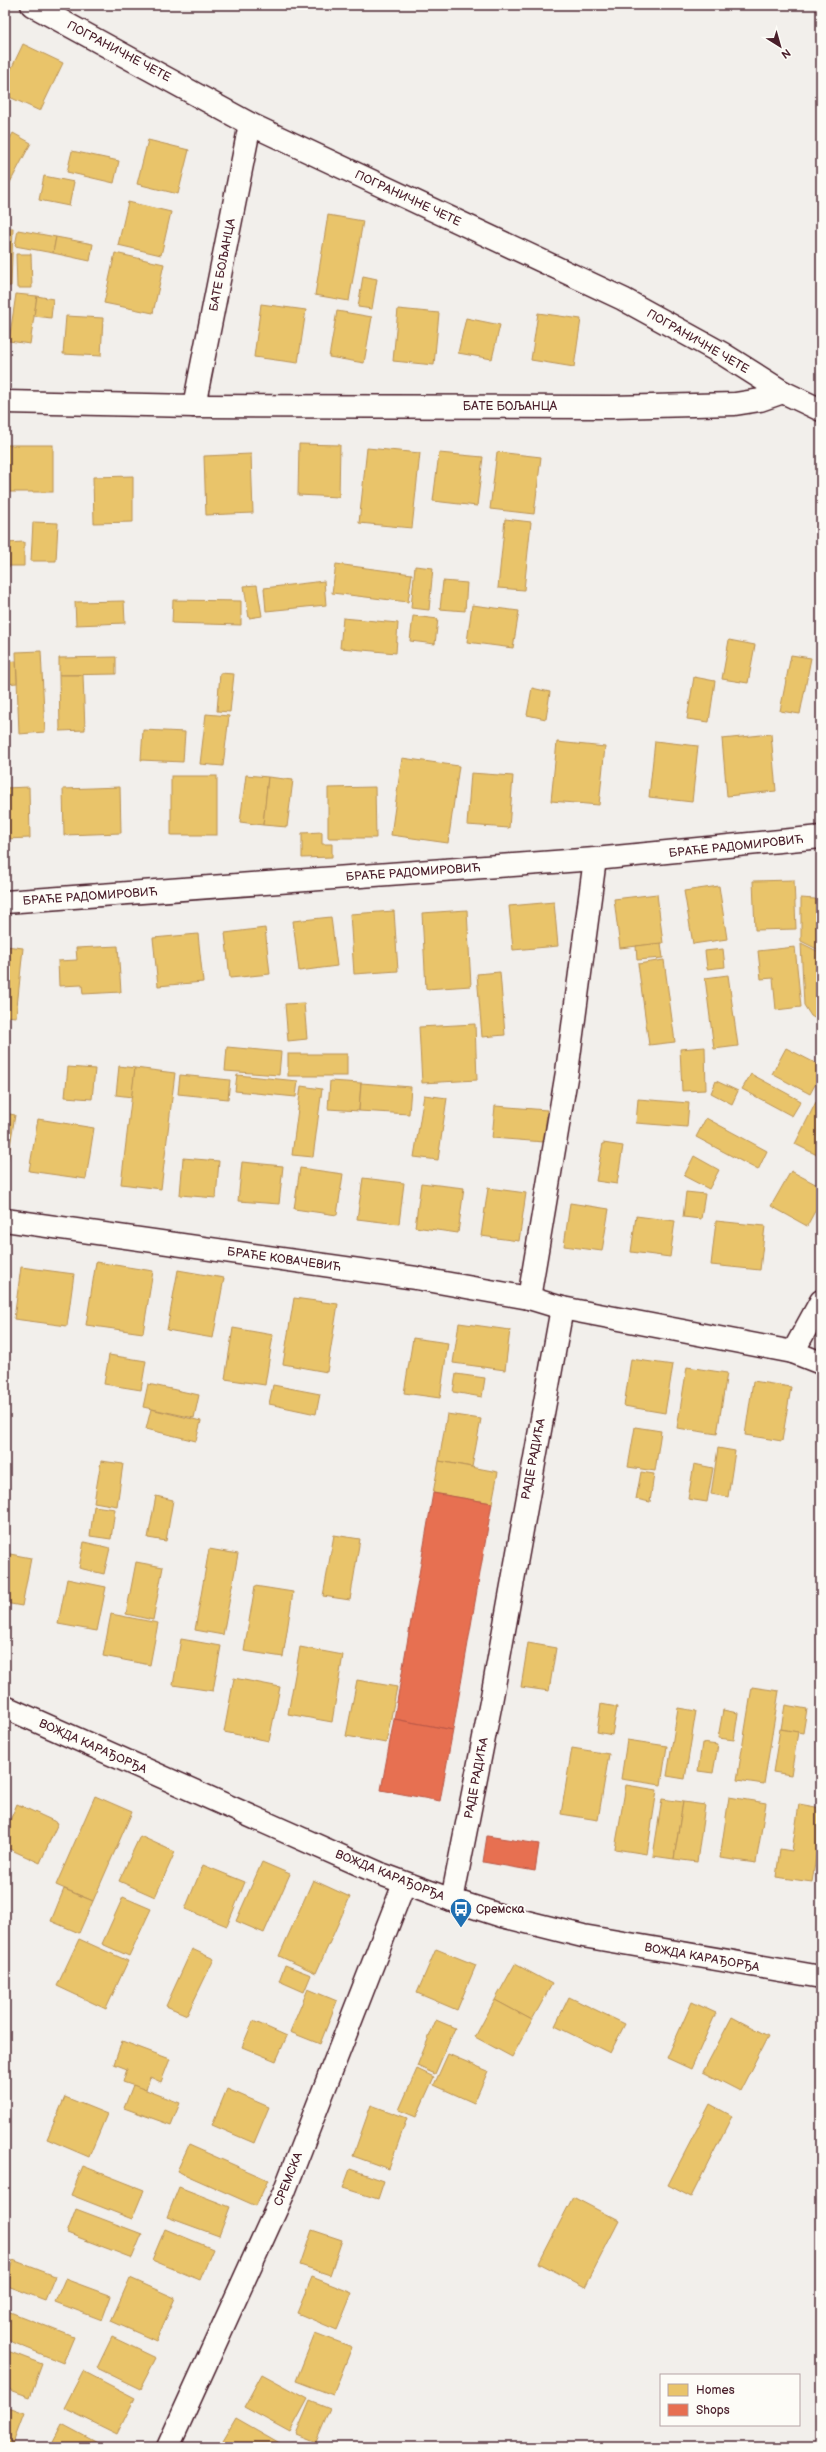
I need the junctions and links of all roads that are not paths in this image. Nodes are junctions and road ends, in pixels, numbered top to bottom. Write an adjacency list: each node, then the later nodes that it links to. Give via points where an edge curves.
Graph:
1 (32, 5): 2 (street, ПОГРАНИЧНЕ ЧЕТЕ)
2 (250, 124): 3 (street, ПОГРАНИЧНЕ ЧЕТЕ, via 624,299 723,354); 5 (street, БАТЕ БОЉАНЦА)
3 (783, 392): 5 (street, БАТЕ БОЉАНЦА, via 760,400 735,404 611,407); 6 (street)
4 (5, 402): 5 (street, БАТЕ БОЉАНЦА)
5 (194, 406)
6 (821, 410)
7 (821, 837): 8 (street, БРАЋЕ РАДОМИРОВИЋ)
8 (595, 859): 9 (street, БРАЋЕ РАДОМИРОВИЋ); 11 (street, via 567,1072)
9 (5, 902)
10 (5, 1220): 11 (street, БРАЋЕ КОВАЧЕВИЋ, via 416,1278)
11 (529, 1298): 13 (street, БРАЋЕ КОВАЧЕВИЋ)
12 (821, 1301): 14 (street)
13 (562, 1308): 14 (street); 18 (street, РАДЕ РАДИЋА, via 492,1702)
14 (793, 1352): 15 (street)
15 (821, 1363)
16 (5, 1707): 17 (street, ВОЖДА КАРАЂОРЂА)
17 (404, 1884): 18 (street, ВОЖДА КАРАЂОРЂА); 20 (street, СРЕМСКА, via 284,2192)
18 (452, 1900): 19 (street, ВОЖДА КАРАЂОРЂА, via 502,1916 583,1936)
19 (821, 1977)
20 (168, 2447)

